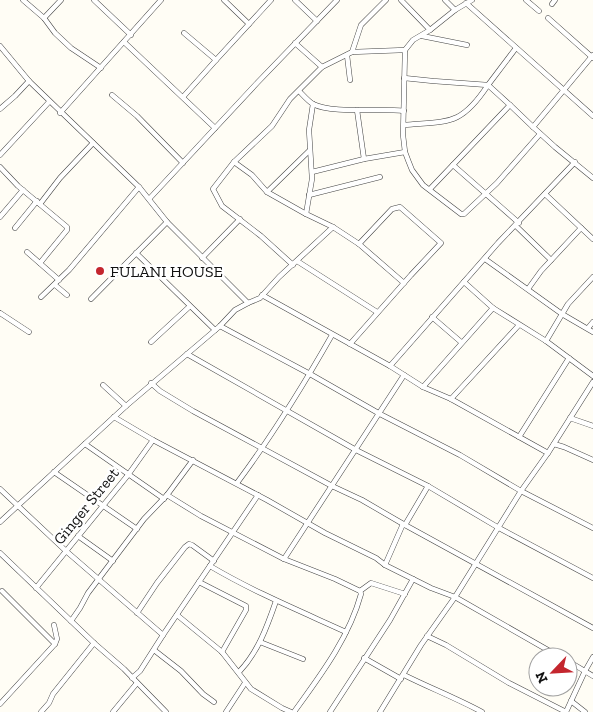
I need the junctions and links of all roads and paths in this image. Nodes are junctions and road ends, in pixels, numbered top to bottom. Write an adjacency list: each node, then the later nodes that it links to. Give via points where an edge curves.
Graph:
1 (23, 0): 17 (street)
2 (61, 0): 17 (street)
3 (94, 0): 23 (street)
4 (161, 0): 23 (street)
5 (224, 0): 20 (street)
6 (271, 0): 20 (street)
7 (294, 0): 19 (street)
8 (336, 0): 19 (street)
9 (386, 0): 31 (street, via 361,25)
10 (401, 0): 21 (street)
11 (445, 0): 15 (street)
12 (472, 0): 14 (street)
13 (526, 0): 16 (street)
14 (466, 3): 15 (street); 29 (street)
15 (455, 10): 21 (street)
16 (539, 11)
17 (44, 18): 36 (street, via 71,48)
18 (548, 18): 33 (street)
19 (317, 21): 26 (street)
20 (249, 24): 34 (street)
21 (430, 30): 24 (street)
22 (184, 33): 34 (street)
23 (131, 34): 25 (street)
24 (422, 36): 27 (street); 30 (street, via 413,40)
25 (124, 42): 36 (street); 44 (street)
26 (295, 43): 35 (street); 55 (street)
27 (467, 45)
28 (0, 46): 39 (street)
29 (516, 48): 40 (street); 41 (street)
30 (405, 50): 31 (street); 37 (street)
31 (352, 52): 32 (street)
32 (346, 55): 35 (street); 38 (street)
33 (593, 57): 41 (street)
34 (216, 60): 44 (street)
35 (322, 67): 42 (street)
36 (101, 68): 51 (street)
37 (404, 78): 40 (street); 50 (street)
38 (350, 80)
39 (29, 81): 45 (street); 48 (street)
40 (488, 85): 47 (street); 53 (street, via 475,104 460,117 445,122)
41 (564, 89): 52 (street); 54 (street)
42 (298, 91): 46 (street); 62 (street, via 272,126)
43 (112, 95): 64 (street)
44 (183, 97): 55 (street)
45 (49, 102): 51 (street); 60 (street)
46 (313, 104): 49 (street); 58 (street)
47 (510, 105): 54 (street); 65 (street)
48 (0, 109)
49 (357, 110): 50 (street); 61 (street)
50 (404, 111): 53 (street)
51 (60, 113): 57 (street)
52 (593, 116)
53 (404, 125): 59 (street)
54 (533, 127): 56 (street)
55 (215, 128): 64 (street)
56 (540, 134): 63 (street); 74 (street)
57 (93, 143): 70 (street); 78 (street)
58 (309, 151): 67 (street); 73 (street)
59 (405, 152): 61 (street); 71 (street, via 417,178)
60 (0, 155)
61 (364, 159): 67 (street)
62 (234, 162): 73 (street); 81 (street, via 213,189 220,204)
63 (575, 162): 69 (street); 75 (street)
64 (183, 163): 77 (street)
65 (453, 165): 71 (street); 74 (street)
66 (0, 167): 72 (street)
67 (312, 172): 76 (street)
68 (380, 177): 76 (street)
69 (593, 178)
70 (139, 187): 77 (street); 97 (street)
71 (430, 189): 74 (street, via 461,214)
72 (23, 190): 78 (street); 80 (street)
73 (267, 192): 79 (street)
74 (486, 194): 83 (street)
75 (545, 194): 83 (street); 86 (street)
76 (309, 195): 79 (street)
77 (150, 198): 82 (street)
78 (39, 203): 85 (street); 94 (street, via 68,228)
79 (306, 214): 84 (street)
80 (0, 217)
81 (240, 218): 91 (street); 95 (street)
82 (167, 222): 90 (street); 91 (street)
83 (517, 224): 92 (street); 93 (street)
84 (333, 227): 88 (street); 95 (street)
85 (15, 228)
86 (581, 228): 87 (street); 93 (street)
87 (593, 239)
88 (359, 244): 98 (street); 98 (street, via 392,209 400,207 441,243)
89 (27, 252): 94 (street)
90 (136, 253): 105 (street); 107 (street)
91 (202, 258): 106 (street)
92 (485, 259): 99 (street); 101 (street)
93 (551, 260): 101 (street)
94 (40, 262): 97 (street)
95 (295, 263): 103 (street); 109 (street)
96 (593, 277): 111 (street)
97 (59, 280): 100 (street)
98 (404, 282): 109 (street)
99 (464, 282): 108 (street); 112 (street)
100 (55, 285): 102 (street); 104 (street)
101 (528, 290): 111 (street)
102 (67, 295)
103 (262, 295): 106 (street); 120 (street)
104 (41, 297)
105 (91, 299)
106 (248, 302): 115 (street)
107 (189, 306): 117 (street); 122 (street)
108 (493, 308): 114 (street); 123 (street)
109 (377, 312): 124 (street)
110 (0, 313): 118 (street)
111 (562, 314): 116 (street); 121 (street)
112 (432, 317): 123 (street); 127 (street)
113 (593, 322): 116 (street)
114 (519, 325): 121 (street); 135 (street)
115 (220, 326): 117 (street); 128 (street)
116 (588, 328): 119 (street)
117 (214, 330): 125 (street)
118 (29, 332)
119 (593, 332)
120 (332, 335): 124 (street); 128 (street)
121 (546, 341): 126 (street)
122 (151, 342)
123 (461, 342): 134 (street)
124 (350, 344): 127 (street)
125 (187, 354): 132 (street); 137 (street)
126 (569, 358): 130 (street); 142 (street)
127 (390, 366): 129 (street)
128 (310, 374): 137 (street); 138 (street)
129 (404, 376): 134 (street); 138 (street)
130 (593, 376)
131 (593, 382): 140 (street)
132 (151, 383): 136 (street); 146 (street, via 172,399)
133 (103, 385): 136 (street)
134 (423, 387): 135 (street)
135 (451, 399): 142 (street)
136 (126, 406): 139 (street)
137 (286, 411): 146 (street); 147 (street)
138 (380, 414): 147 (street); 157 (street)
139 (114, 417): 143 (street); 144 (street)
140 (570, 418): 141 (street); 145 (street)
141 (593, 426)
142 (519, 437): 148 (street)
143 (153, 440): 149 (street); 152 (street, Ginger Street)
144 (85, 444): 151 (street); 152 (street)
145 (554, 444): 148 (street); 150 (street)
146 (262, 448): 153 (street); 154 (street)
147 (356, 450): 154 (street); 155 (street)
148 (548, 453): 157 (street)
149 (193, 460): 153 (street); 159 (street)
150 (593, 460)
151 (54, 472): 160 (street); 161 (street)
152 (128, 475): 159 (street); 161 (street, Ginger Street)
153 (237, 483): 158 (street)
154 (332, 486): 163 (street); 164 (street)
155 (428, 486): 164 (street); 165 (street)
156 (0, 489): 160 (street)
157 (521, 491): 165 (street); 166 (street)
158 (258, 495): 163 (street); 168 (street)
159 (166, 497): 167 (street); 168 (street)
160 (17, 505): 162 (street); 170 (street)
161 (103, 505): 167 (street); 169 (street, Ginger Street)
162 (0, 522)
163 (308, 524): 172 (street); 176 (street)
164 (404, 524): 175 (street); 176 (street)
165 (499, 528): 175 (street); 178 (street)
166 (593, 528)
167 (138, 529): 173 (street)
168 (233, 532): 172 (street); 174 (street)
169 (78, 536): 170 (street, Ginger Street); 173 (street)
170 (66, 551): 179 (street); 182 (street, Ginger Street)
171 (0, 553): 182 (street)
172 (284, 559): 184 (street)
173 (113, 560): 179 (street)
174 (214, 561): 177 (street); 188 (street, via 192,545 187,545)
175 (477, 563): 186 (street); 192 (street)
176 (386, 565): 180 (street)
177 (210, 566): 181 (street); 187 (street)
178 (593, 578)
179 (98, 579): 188 (street); 190 (street)
180 (413, 579): 185 (street); 186 (street)
181 (199, 582): 189 (street); 201 (street, via 246,606)
182 (36, 588): 190 (street)
183 (2, 591): 198 (street)
184 (360, 591): 185 (street, via 372,583); 193 (street, via 360,599)
185 (406, 594): 203 (street)
186 (455, 597): 195 (street); 199 (street)
187 (276, 601): 193 (street); 196 (street)
188 (137, 613): 194 (street)
189 (178, 615): 194 (street); 201 (street)
190 (71, 621): 197 (street)
191 (54, 625): 198 (street)
192 (593, 628)
193 (346, 632): 221 (street)
194 (163, 635): 200 (street)
195 (427, 636): 209 (street); 213 (street, via 566,712)
196 (260, 642): 204 (street); 207 (street, via 253,657)
197 (94, 643): 210 (street); 217 (street)
198 (55, 644): 215 (street)
199 (542, 647)
200 (154, 650): 210 (street); 214 (street)
201 (222, 652): 207 (street)
202 (593, 657): 206 (street)
203 (364, 658): 209 (street); 222 (street)
204 (303, 659)
205 (578, 667): 206 (street)
206 (585, 670): 208 (street); 213 (street)
207 (239, 672): 212 (street)
208 (593, 676)
209 (403, 677): 223 (street); 224 (street)
210 (132, 678): 211 (street)
211 (137, 683): 218 (street); 219 (street)
212 (245, 683): 216 (street); 220 (street)
213 (571, 701): 225 (street)
214 (214, 702)
215 (0, 704)
216 (280, 710): 221 (street)
217 (41, 712)
218 (113, 712)
219 (166, 712)
220 (226, 712)
221 (292, 712)
222 (330, 712)
223 (381, 712)
224 (482, 712)
225 (585, 712)

